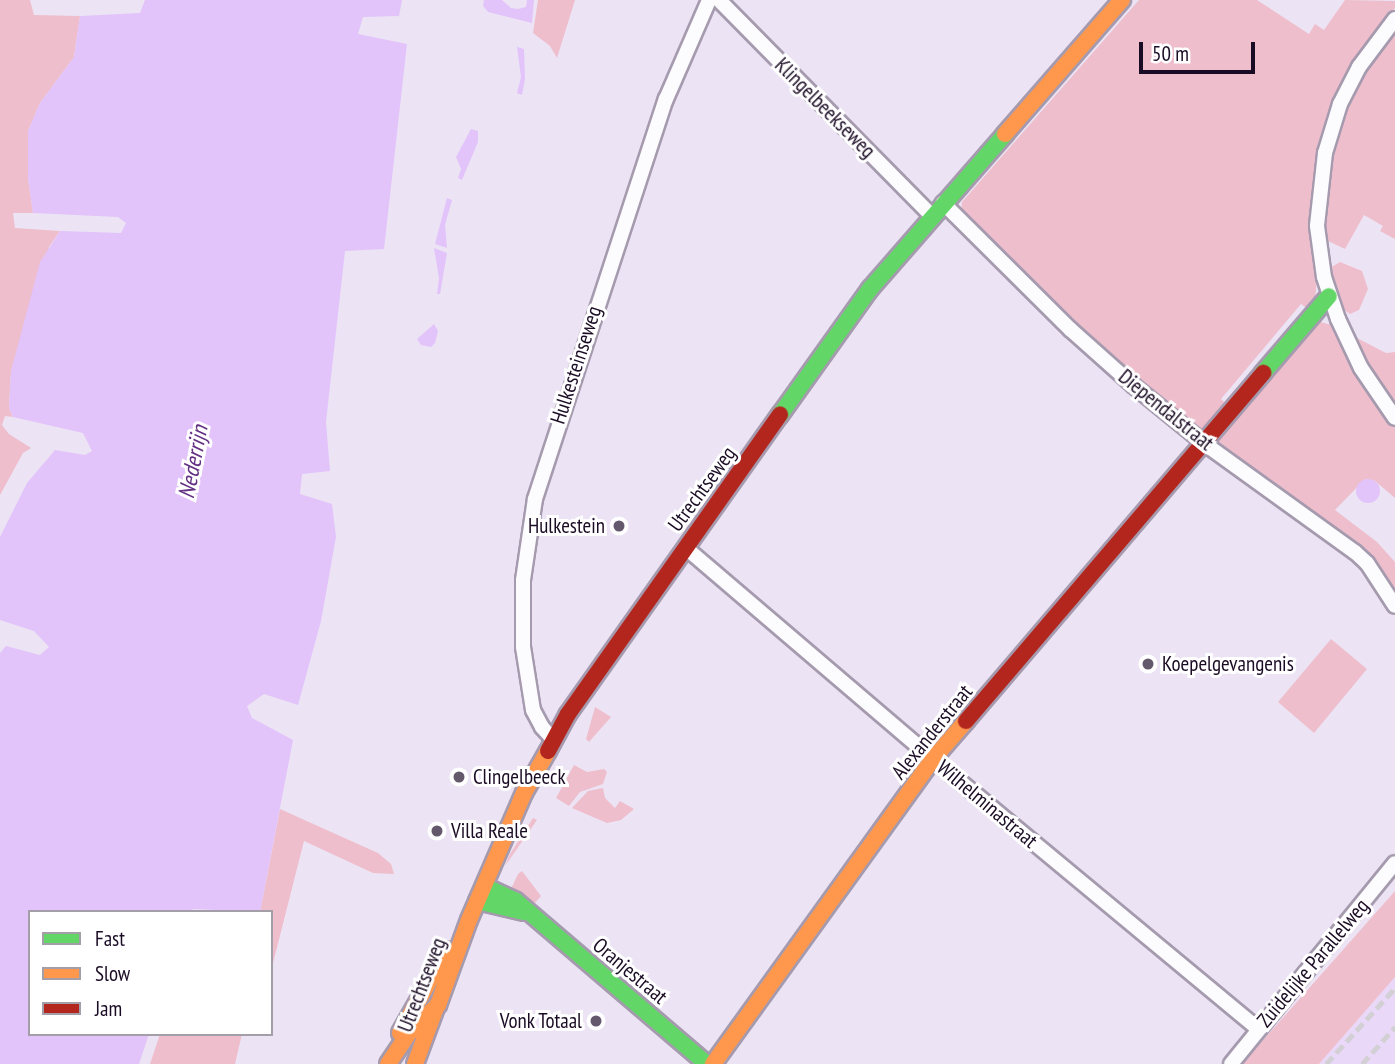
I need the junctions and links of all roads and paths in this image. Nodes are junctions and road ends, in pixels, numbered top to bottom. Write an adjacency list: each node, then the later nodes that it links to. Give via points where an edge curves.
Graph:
1 (709, 0): 11 (street, Hulkesteinseweg, via 662,110 535,499 523,580 523,647 533,710)
2 (719, 0): 5 (street, Klingelbeekseweg)
3 (1122, 0): 5 (main road, Utrechtseweg)
4 (1395, 19): 6 (street, via 1359,67 1330,134 1317,226)
5 (938, 210): 8 (street, Diependalstraat); 9 (main road, Utrechtseweg, via 870,289)
6 (1329, 296): 7 (street, via 1361,368); 8 (main road, Alexanderstraat)
7 (1395, 418)
8 (1205, 444): 10 (street, Diependalstraat, via 1355,552); 12 (main road, Alexanderstraat)
9 (685, 548): 11 (main road, Utrechtseweg); 12 (street, Wilhelminastraat)
10 (1395, 606)
11 (553, 739): 14 (main road, Utrechtseweg)
12 (933, 759): 16 (street, Wilhelminastraat); 20 (main road, Alexanderstraat)
13 (1395, 863): 16 (street, Zuidelijke Parallelweg)
14 (478, 899): 15 (main road, Utrechtseweg); 17 (main road, via 412,1009); 19 (main road, Oranjestraat, via 516,901)
15 (438, 1004): 17 (main road); 18 (main road, Utrechtseweg)
16 (1258, 1029): 21 (street, Zuidelijke Parallelweg)
17 (387, 1064)
18 (415, 1064)
19 (708, 1064)
20 (713, 1064)
21 (1231, 1064)

